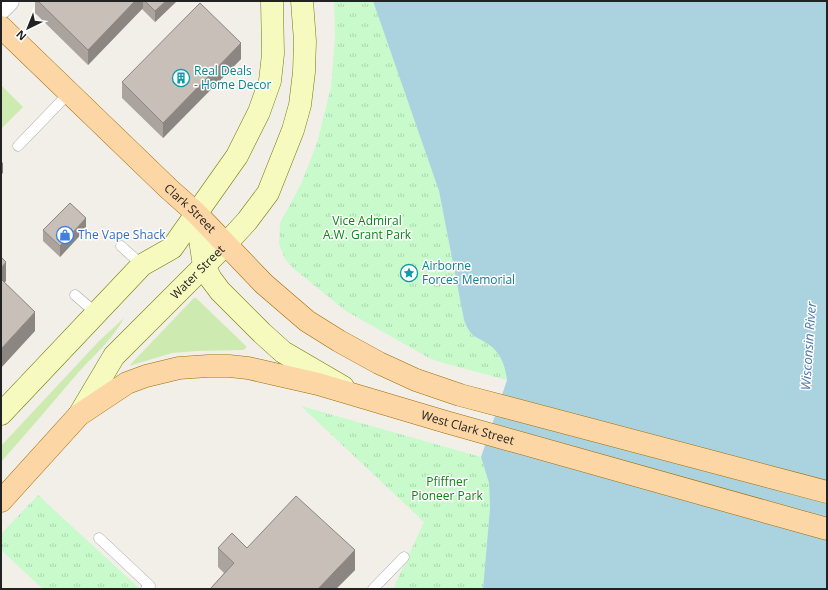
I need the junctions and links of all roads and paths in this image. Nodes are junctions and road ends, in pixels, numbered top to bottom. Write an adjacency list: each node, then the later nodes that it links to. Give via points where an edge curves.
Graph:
1 (9, 1): 4 (street)
2 (272, 1): 8 (street, via 273,54 270,81 259,112 237,156)
3 (302, 1): 9 (street, Water Street, via 304,72 294,130 268,193)
4 (1, 9)
5 (1, 28): 6 (main road, Clark Street)
6 (69, 94): 7 (lane); 8 (main road, Clark Street)
7 (18, 146)
8 (196, 213): 9 (main road, Clark Street); 11 (street, via 172,248); 12 (street, West Clark Street)
9 (225, 245): 12 (street, Water Street); 18 (main road, Clark Street, via 264,284 307,320 379,363 416,380 460,395)
10 (121, 246): 11 (lane)
11 (142, 265): 14 (street)
12 (204, 266): 15 (street, West Clark Street, via 220,290 283,352); 17 (street, Water Street, via 114,356)
13 (75, 295): 14 (lane)
14 (96, 313): 16 (street)
15 (361, 397): 17 (main road, via 248,368 208,366 178,368 127,383); 20 (main road, West Clark Street)
16 (1, 414)
17 (79, 415): 19 (main road, Water Street)
18 (827, 492)
19 (1, 501)
20 (827, 530)
21 (99, 538): 23 (lane)
22 (404, 557): 24 (lane)
23 (148, 587)
24 (373, 589)

